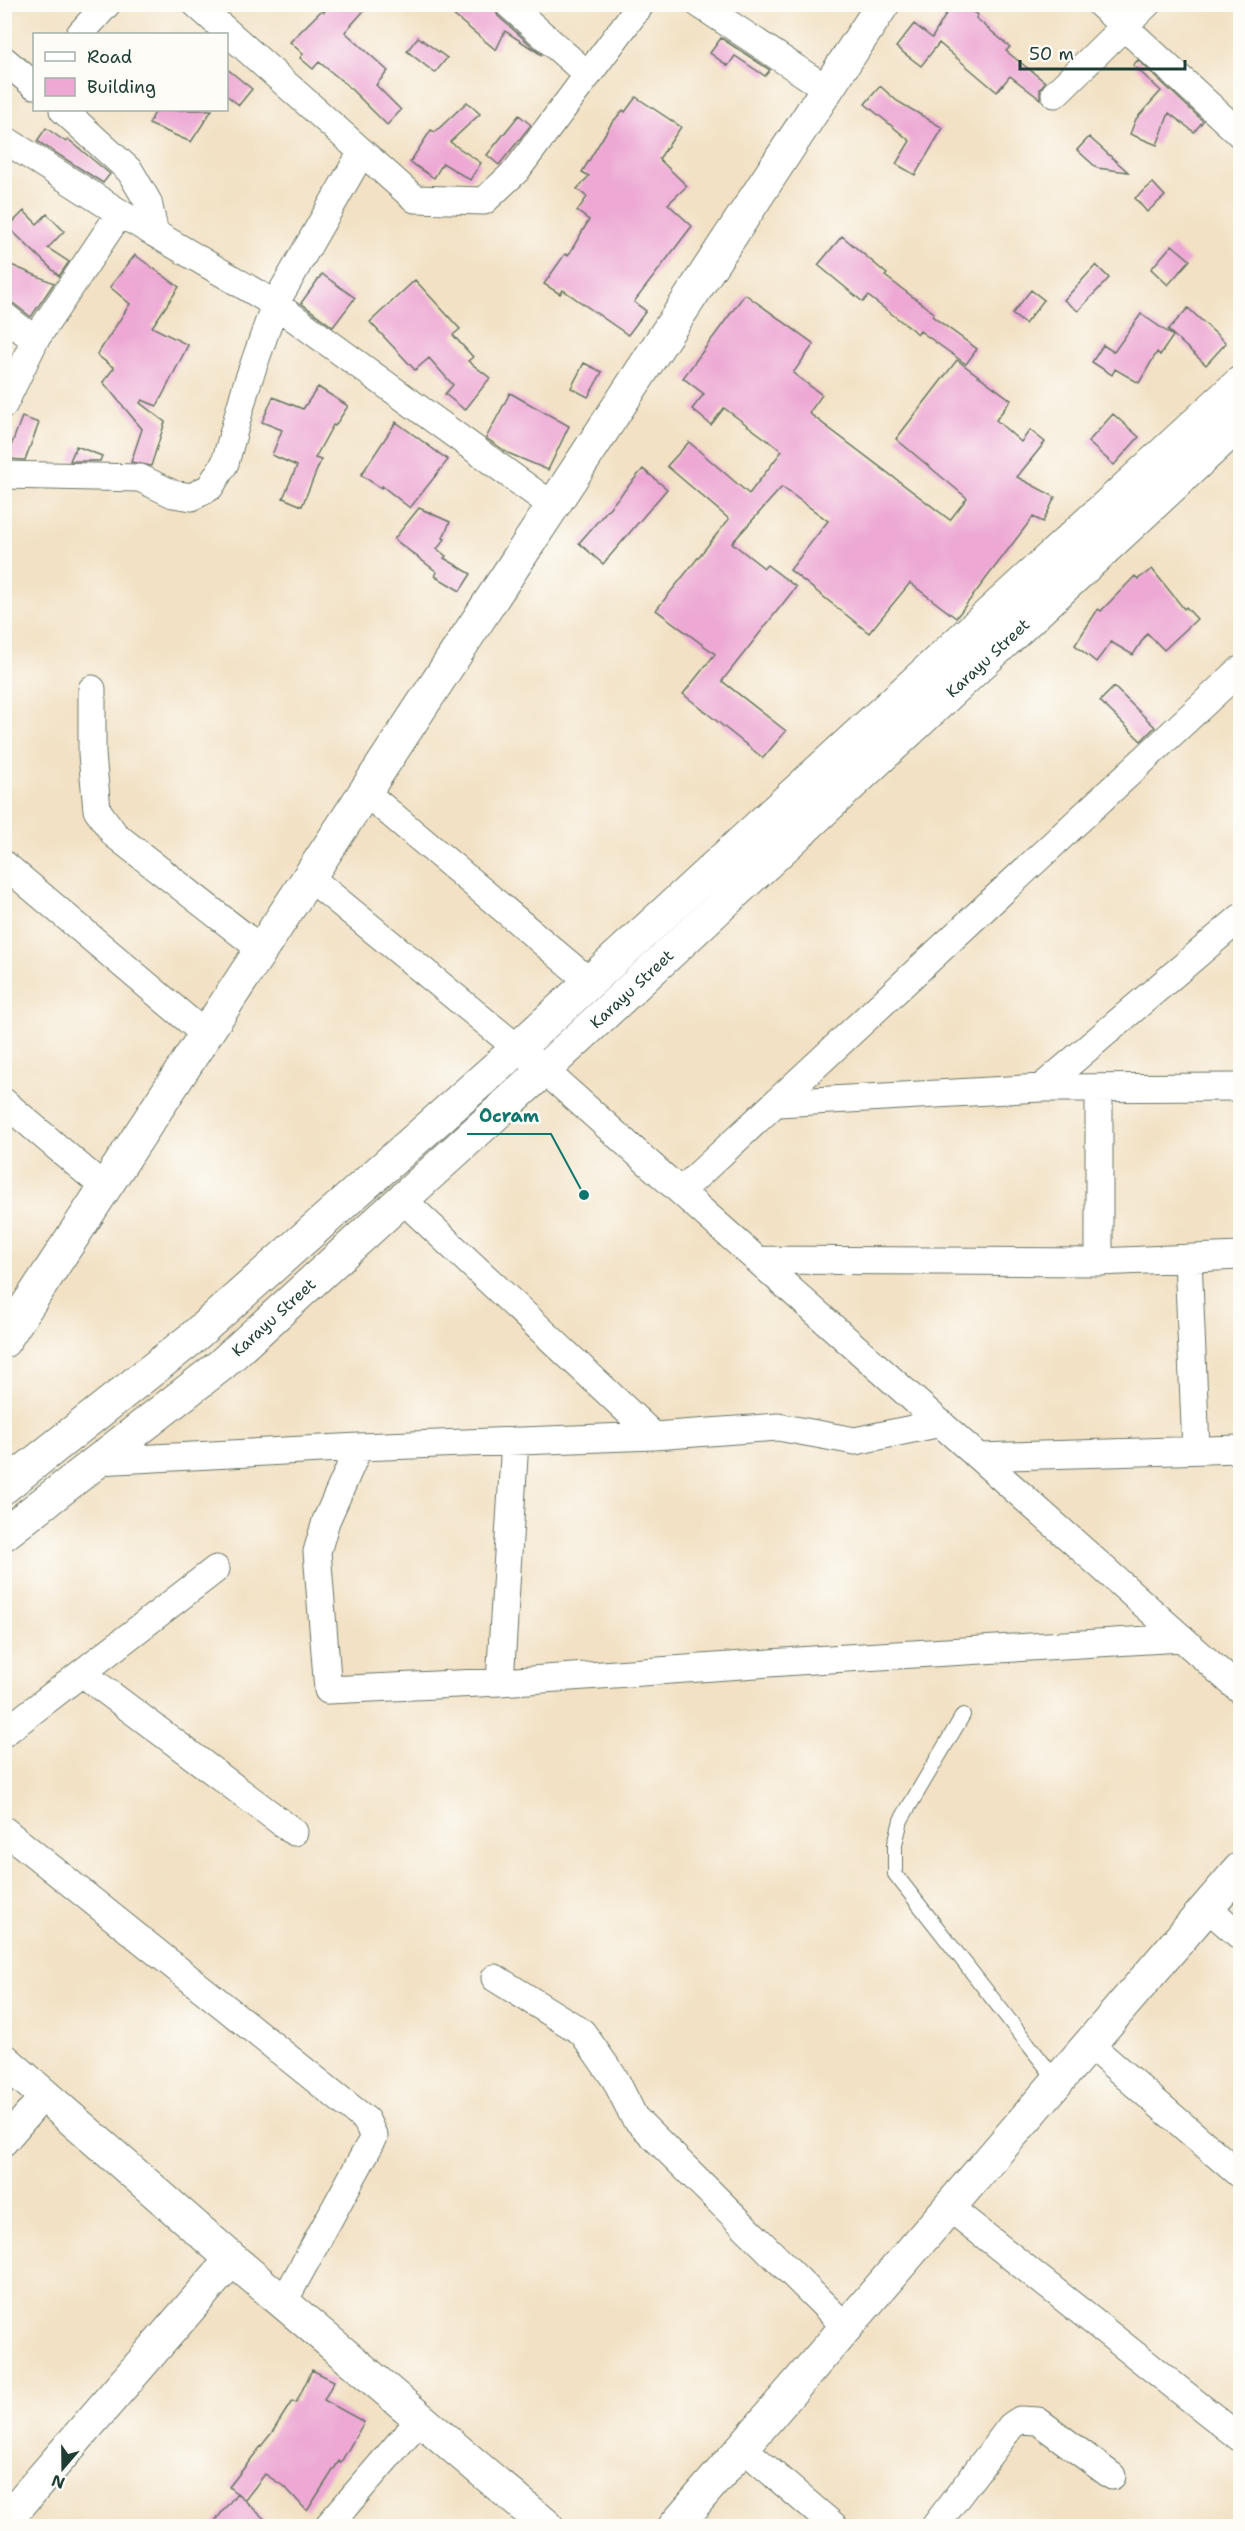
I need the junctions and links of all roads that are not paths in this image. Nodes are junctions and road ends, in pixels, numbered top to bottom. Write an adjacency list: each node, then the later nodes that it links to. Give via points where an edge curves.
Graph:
1 (107, 4): 10 (street)
2 (196, 4): 19 (street)
3 (508, 4): 12 (street)
4 (640, 4): 12 (street)
5 (699, 4): 14 (street)
6 (883, 4): 14 (street)
7 (1100, 4): 9 (street)
8 (1147, 4): 9 (street)
9 (1124, 26): 15 (street); 17 (street)
10 (81, 33)
11 (4, 60): 13 (street)
12 (588, 75): 19 (street, via 516,171 484,201 415,199)
13 (33, 84)
14 (827, 89): 29 (street)
15 (1055, 94)
16 (64, 111): 21 (street, via 130,171 148,202)
17 (1240, 134)
18 (4, 140): 20 (street)
19 (362, 152): 22 (street)
20 (120, 213): 21 (street); 24 (street)
21 (155, 234): 22 (street)
22 (275, 304): 28 (street, via 225,463 210,487 192,497 173,494 140,478); 29 (street)
23 (4, 316): 24 (street)
24 (35, 340): 26 (street)
25 (1240, 383): 37 (street, Karayu Street)
26 (4, 404)
27 (1240, 423): 40 (street, Karayu Street)
28 (4, 475)
29 (553, 506): 32 (street)
30 (1240, 670): 45 (street)
31 (92, 689): 36 (street, via 97,810 115,835)
32 (365, 792): 34 (street); 37 (street)
33 (4, 864): 38 (street)
34 (309, 877): 36 (street); 39 (street)
35 (1240, 918): 42 (street)
36 (262, 950): 38 (street)
37 (590, 982): 39 (street, Karayu Street)
38 (206, 1035): 46 (street)
39 (518, 1048): 40 (street); 62 (street, Karayu Street, via 190,1339)
40 (544, 1070): 47 (street); 48 (street, Karayu Street)
41 (1240, 1087): 43 (street)
42 (1041, 1088): 43 (street); 45 (street)
43 (1099, 1089): 52 (street)
44 (4, 1102): 46 (street)
45 (778, 1103): 47 (street)
46 (105, 1188): 53 (street)
47 (681, 1191): 51 (street)
48 (401, 1198): 55 (street); 61 (street, Karayu Street, via 221,1365)
49 (1240, 1256): 50 (street)
50 (1188, 1258): 52 (street); 59 (street)
51 (758, 1260): 52 (street); 54 (street)
52 (1099, 1262)
53 (4, 1341)
54 (941, 1423): 55 (street, via 855,1441 778,1427); 60 (street)
55 (654, 1436): 56 (street)
56 (515, 1441): 57 (street); 67 (street)
57 (359, 1447): 61 (street); 67 (street, via 326,1521 317,1552 328,1690)
58 (1240, 1449): 59 (street)
59 (1196, 1450): 60 (street)
60 (979, 1457): 65 (street)
61 (98, 1461): 63 (street, Karayu Street)
62 (4, 1487)
63 (4, 1534)
64 (216, 1569): 66 (street)
65 (1182, 1638): 67 (street); 68 (street)
66 (82, 1673): 70 (street); 72 (street)
67 (500, 1682)
68 (1240, 1690)
69 (963, 1715): 79 (lane, via 901,1820 895,1844 895,1874)
70 (4, 1733)
71 (4, 1830): 85 (street, via 366,2120 374,2137)
72 (294, 1832)
73 (1240, 1869): 74 (street)
74 (1208, 1908): 75 (street); 77 (street)
75 (1240, 1936)
76 (495, 1978): 86 (street, via 582,2032 615,2079 634,2117)
77 (1091, 2046): 79 (street); 82 (street)
78 (4, 2060): 80 (street)
79 (1058, 2082): 83 (street)
80 (45, 2094): 81 (street); 84 (street)
81 (4, 2142)
82 (1240, 2175)
83 (950, 2208): 86 (street); 88 (street)
84 (232, 2259): 85 (street); 91 (street)
85 (283, 2303): 87 (street)
86 (847, 2328): 89 (street)
87 (420, 2419): 92 (street); 93 (street)
88 (1240, 2438)
89 (743, 2448): 94 (street); 95 (street)
90 (1112, 2476): 96 (street, via 1038,2421 1020,2420 1011,2426)
91 (4, 2522)
92 (328, 2526)
93 (547, 2526)
94 (675, 2526)
95 (834, 2526)
96 (934, 2526)

